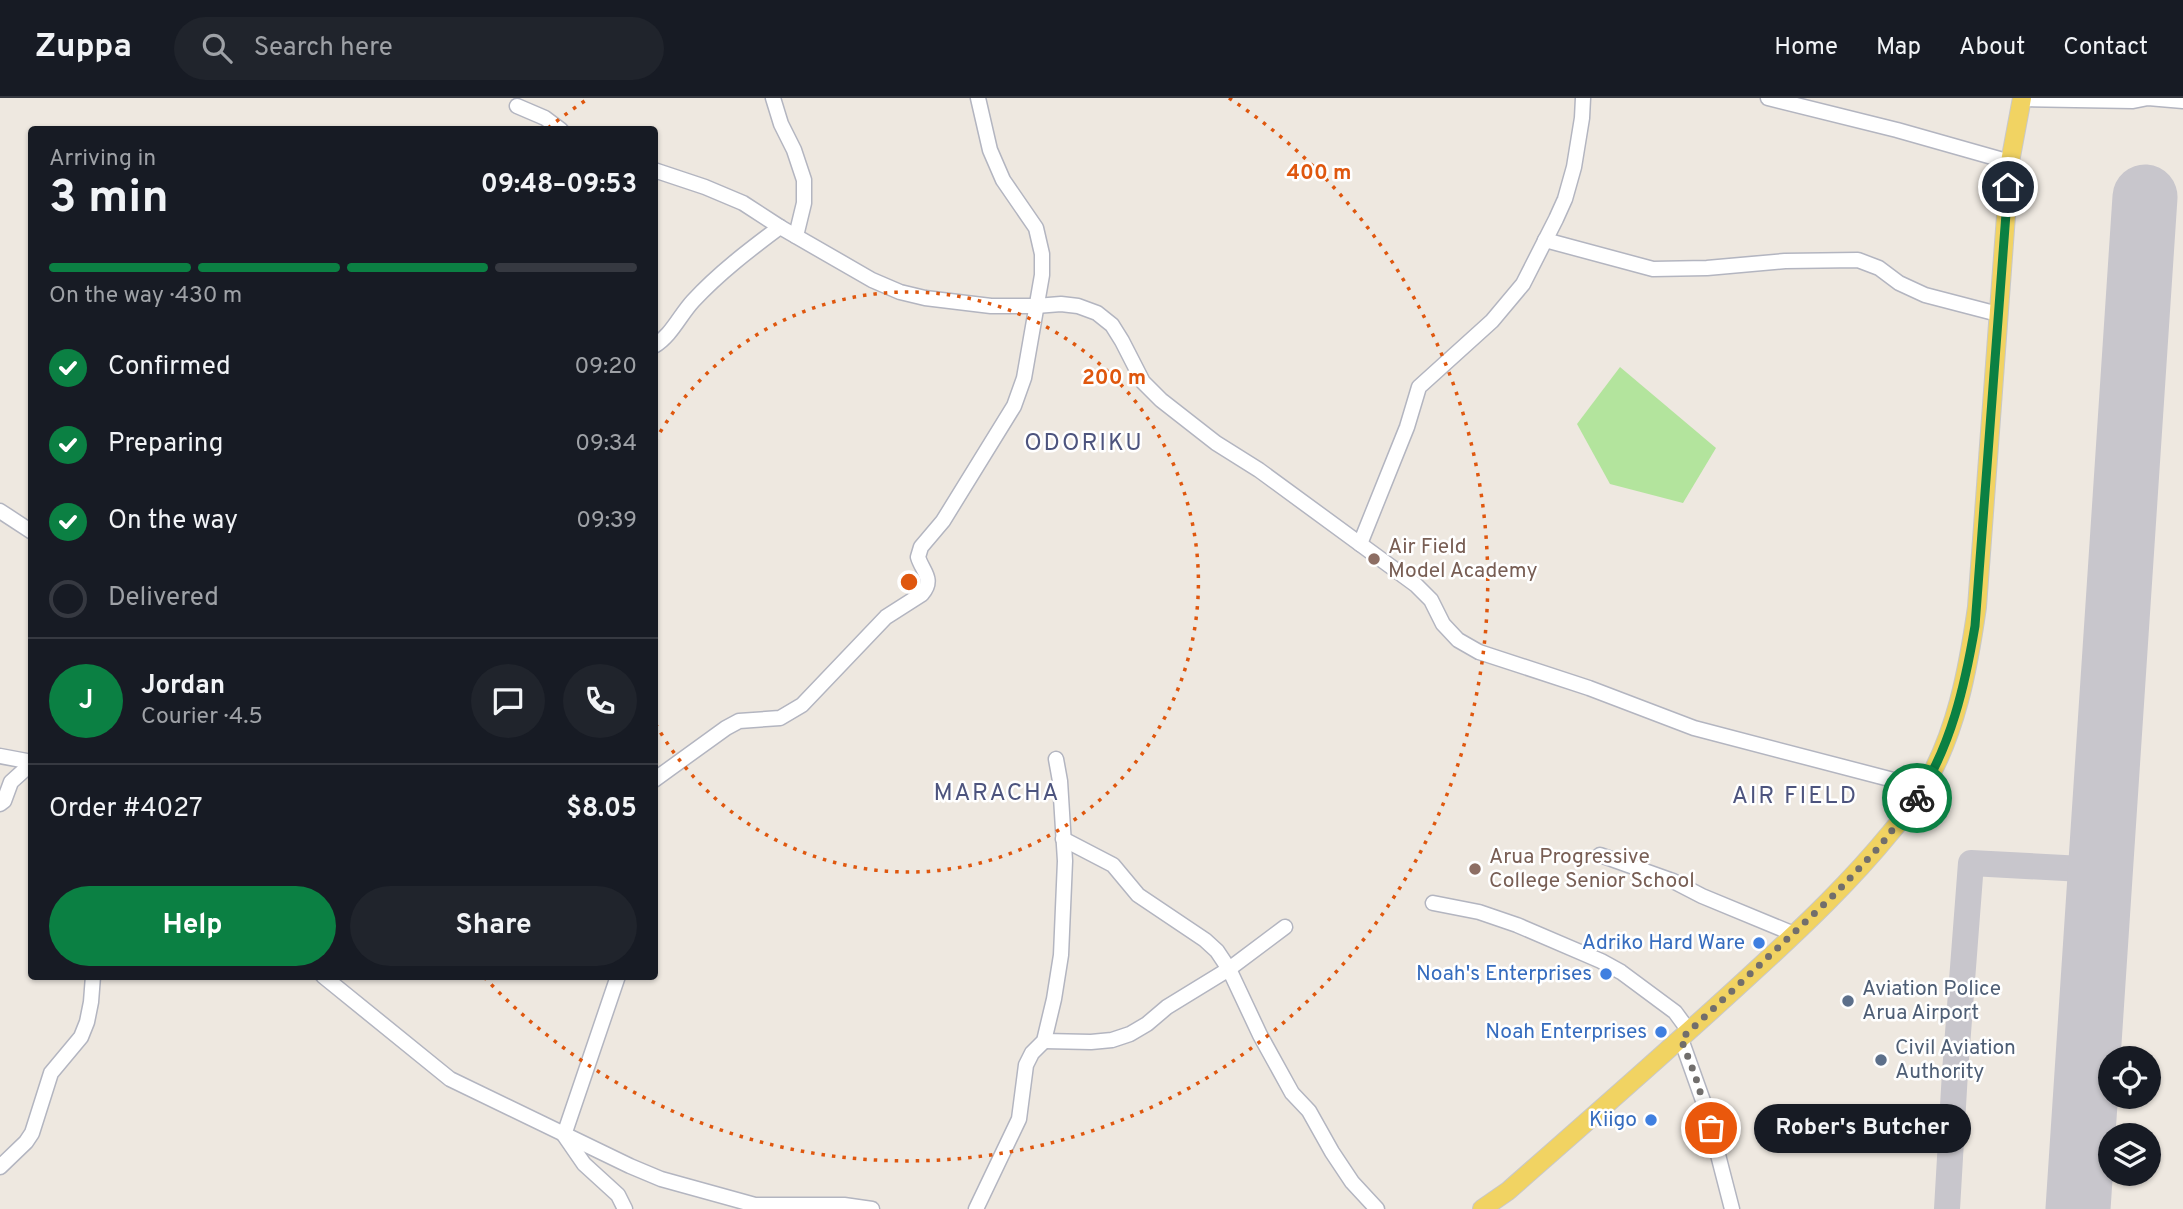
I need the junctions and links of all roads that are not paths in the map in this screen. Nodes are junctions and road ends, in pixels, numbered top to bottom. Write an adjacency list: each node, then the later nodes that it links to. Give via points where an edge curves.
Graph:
1 (773, 98): 12 (street, via 804,180)
2 (978, 98): 14 (street, via 999,173 1039,237 1042,275)
3 (1583, 98): 13 (street, via 1571,177)
4 (1768, 98): 9 (street)
5 (2021, 99): 6 (street); 9 (main road)
6 (2183, 101)
7 (517, 106): 8 (street)
8 (556, 126)
9 (2010, 162): 15 (main road)
10 (658, 171): 11 (street, via 743,203)
11 (780, 227): 12 (street); 16 (street, via 727,268)
12 (796, 236): 14 (street, via 872,281 900,292 961,303)
13 (1545, 240): 15 (street, via 1653,269 1858,260 1925,295); 19 (street, via 1523,284 1492,321 1419,387)
14 (1036, 306): 19 (street, via 1061,304 1097,313 1112,325 1143,382 1161,400); 24 (street, via 1024,379 1014,406 943,521 919,551 928,578 926,589 886,617 802,705 780,718 739,721)
15 (1998, 314): 25 (main road, via 1969,664 1956,713)
16 (658, 343)
17 (0, 511): 18 (street)
18 (28, 529)
19 (1360, 544): 25 (street, via 1416,585 1458,640 1479,652 1694,728)
20 (0, 756): 22 (street)
21 (1056, 759): 27 (street)
22 (28, 762)
23 (28, 767): 26 (street, via 11,782)
24 (658, 777)
25 (1924, 788): 31 (main road, via 1880,846)
26 (0, 804)
27 (1063, 839): 32 (street, via 1113,865 1138,895 1205,940); 37 (street, via 1060,955)
28 (1600, 855): 31 (street)
29 (1433, 903): 36 (street, via 1517,925 1601,961 1675,1012)
30 (1284, 928): 32 (street)
31 (1794, 934): 36 (main road)
32 (1229, 969): 37 (street, via 1130,1034 1091,1042); 43 (street, via 1293,1093 1352,1182)
33 (93, 980): 39 (street, via 81,1037 51,1073 32,1133)
34 (328, 980): 38 (street, via 450,1079)
35 (617, 980): 38 (street)
36 (1685, 1035): 44 (main road); 45 (street)
37 (1044, 1041): 42 (street, via 1026,1065 1019,1119)
38 (564, 1135): 40 (street, via 584,1164 618,1195); 41 (street, via 661,1179 755,1205)
39 (0, 1167)
40 (625, 1209)
41 (872, 1209)
42 (976, 1209)
43 (1377, 1209)
44 (1482, 1209)
45 (1732, 1209)

